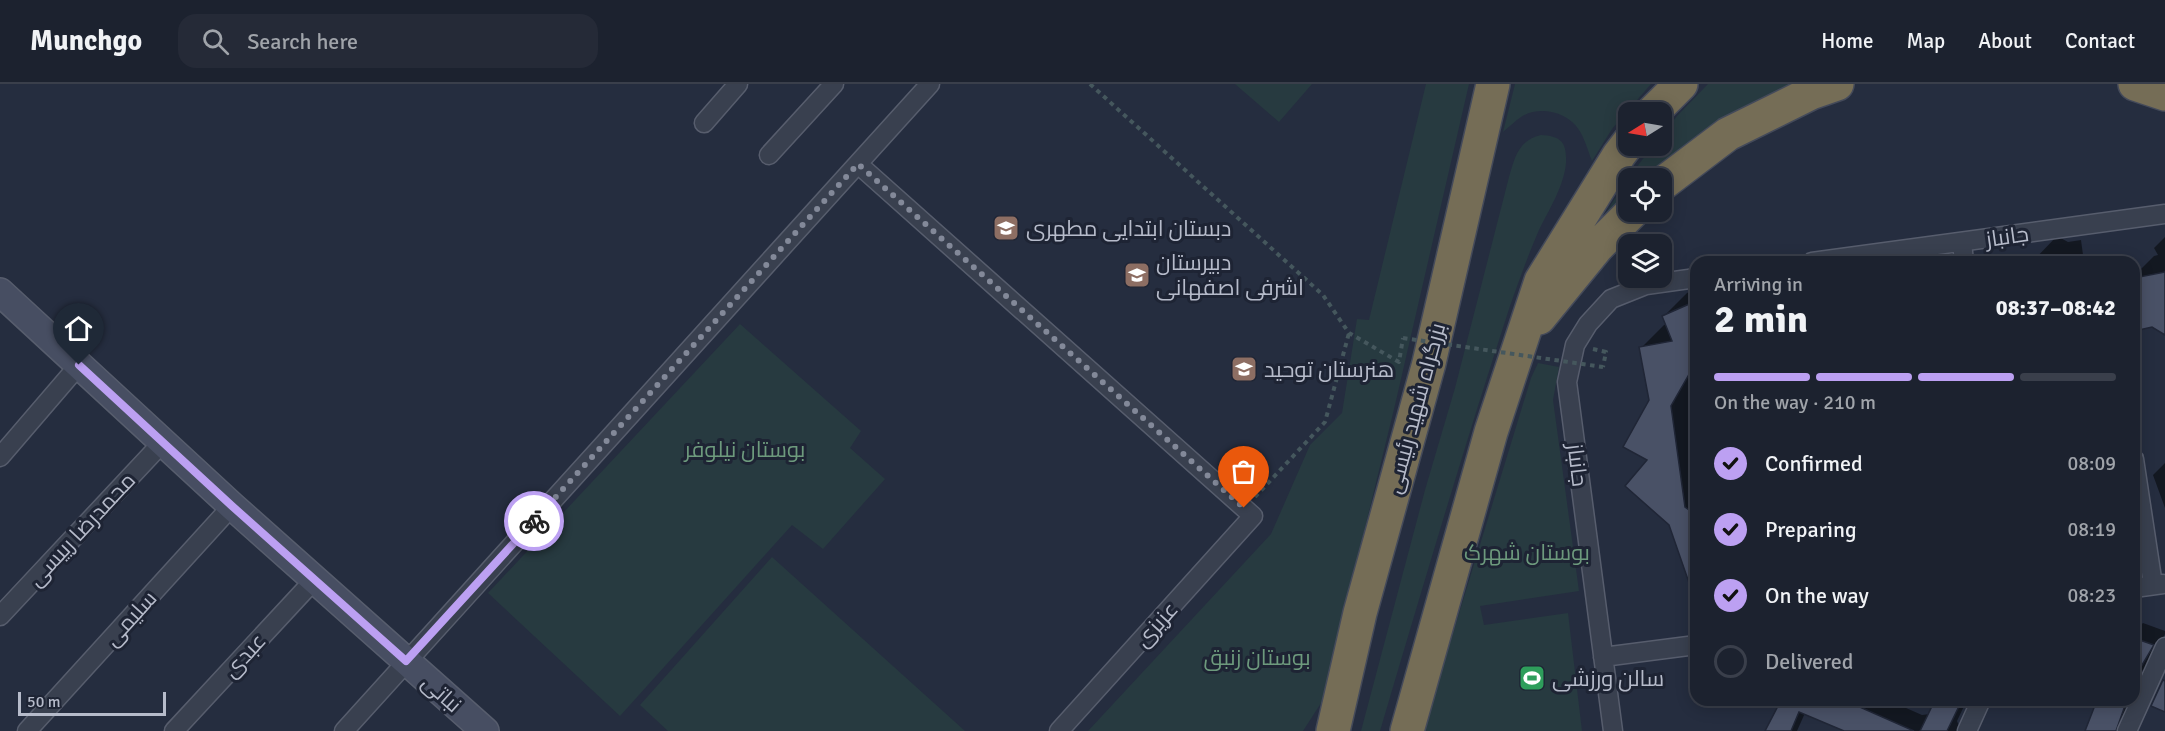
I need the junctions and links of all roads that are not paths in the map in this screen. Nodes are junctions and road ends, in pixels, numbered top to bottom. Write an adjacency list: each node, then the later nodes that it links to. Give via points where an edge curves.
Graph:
1 (738, 84): 10 (street)
2 (834, 84): 11 (street)
3 (930, 84): 13 (street)
4 (1493, 84): 44 (highway, بزرگراه شهید رئیسی, via 1429,363 1360,614)
5 (1681, 84): 9 (highway)
6 (1837, 84): 14 (highway, via 1728,134)
7 (2135, 84): 8 (highway)
8 (2165, 94)
9 (1663, 102)
10 (704, 123)
11 (770, 155)
12 (1618, 156): 22 (highway, via 1541,281)
13 (858, 164): 35 (street); 43 (street, عزیزی, via 1249,512)
14 (1672, 176)
15 (2165, 214): 17 (street, جانباز)
16 (1622, 222): 22 (highway)
17 (1962, 242): 18 (street, جانباز); 19 (street)
18 (1876, 256)
19 (1963, 256)
20 (1690, 279): 34 (street, جانباز, via 1646,285 1611,299 1575,345 1567,382)
21 (3, 300): 23 (main road, نباتی)
22 (1520, 340): 45 (highway)
23 (79, 365): 24 (main road, نباتی); 25 (street)
24 (163, 442): 27 (main road, نباتی); 31 (street, محمدرضا رییسی)
25 (0, 457)
26 (2140, 489): 29 (street)
27 (232, 506): 28 (main road, نباتی); 39 (street, سلیمی)
28 (315, 579): 35 (main road, نباتی); 40 (street, عبدی)
29 (2159, 584): 30 (street)
30 (2140, 587)
31 (0, 616)
32 (1690, 646): 34 (street)
33 (2165, 647): 36 (street)
34 (1603, 657): 46 (street, جانباز)
35 (406, 661): 41 (street); 42 (main road, نباتی)
36 (2140, 702)
37 (1978, 706): 47 (street)
38 (2138, 706): 48 (street)
39 (27, 731)
40 (174, 731)
41 (345, 731)
42 (485, 731)
43 (1059, 731)
44 (1333, 731)
45 (1407, 731)
46 (1613, 731)
47 (1967, 731)
48 (2127, 731)

